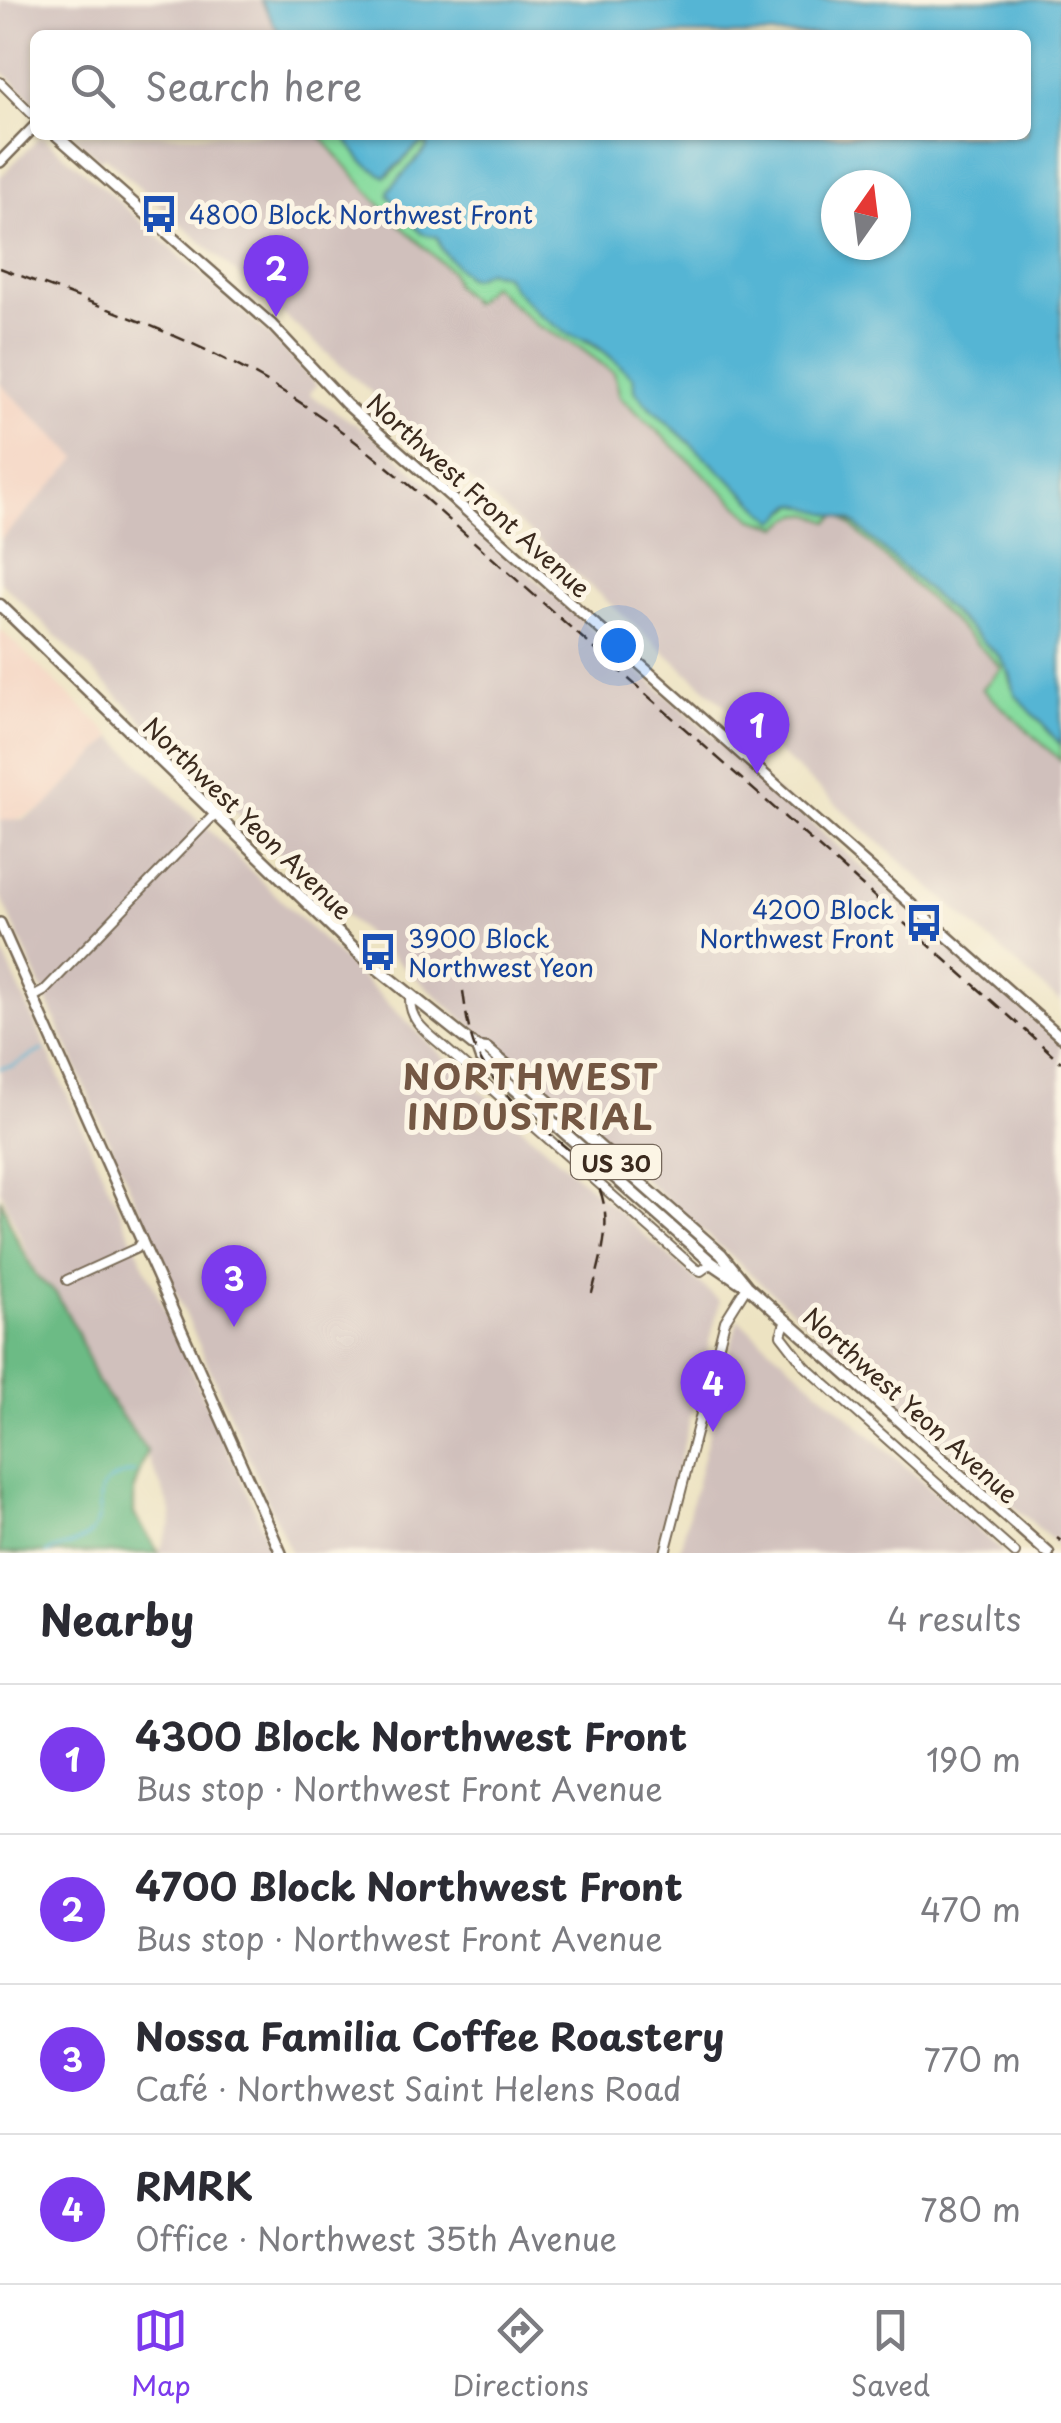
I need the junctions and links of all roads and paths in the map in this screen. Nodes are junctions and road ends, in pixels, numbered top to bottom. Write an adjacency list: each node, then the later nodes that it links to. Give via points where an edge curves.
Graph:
1 (0, 82): 2 (street)
2 (30, 111)
3 (30, 131): 5 (main road)
4 (62, 140): 11 (main road, Northwest Front Avenue, via 272,325 346,404)
5 (0, 162)
6 (0, 605): 7 (highway, Northwest Yeon Avenue / US 30)
7 (215, 814): 9 (street); 10 (highway, Northwest Yeon Avenue / US 30)
8 (0, 923): 9 (main road)
9 (34, 997): 13 (main road)
10 (410, 997): 12 (highway, Northwest Yeon Avenue / US 30); 14 (street, via 416,1022 444,1048 696,1268)
11 (1061, 1037)
12 (478, 1048): 14 (highway, Northwest Yeon Avenue / US 30, via 481,1059); 16 (highway, Northwest Yeon Avenue / US 30, via 488,1049 721,1254)
13 (142, 1240): 15 (street); 18 (main road)
14 (712, 1264): 16 (highway, Northwest Yeon Avenue / US 30)
15 (67, 1280)
16 (747, 1286): 17 (highway, Northwest Yeon Avenue / US 30); 19 (street, via 725,1321)
17 (786, 1320): 20 (street, via 781,1335 805,1366); 21 (highway, Northwest Yeon Avenue / US 30)
18 (281, 1553)
19 (666, 1553)
20 (1015, 1553)
21 (1048, 1553)

